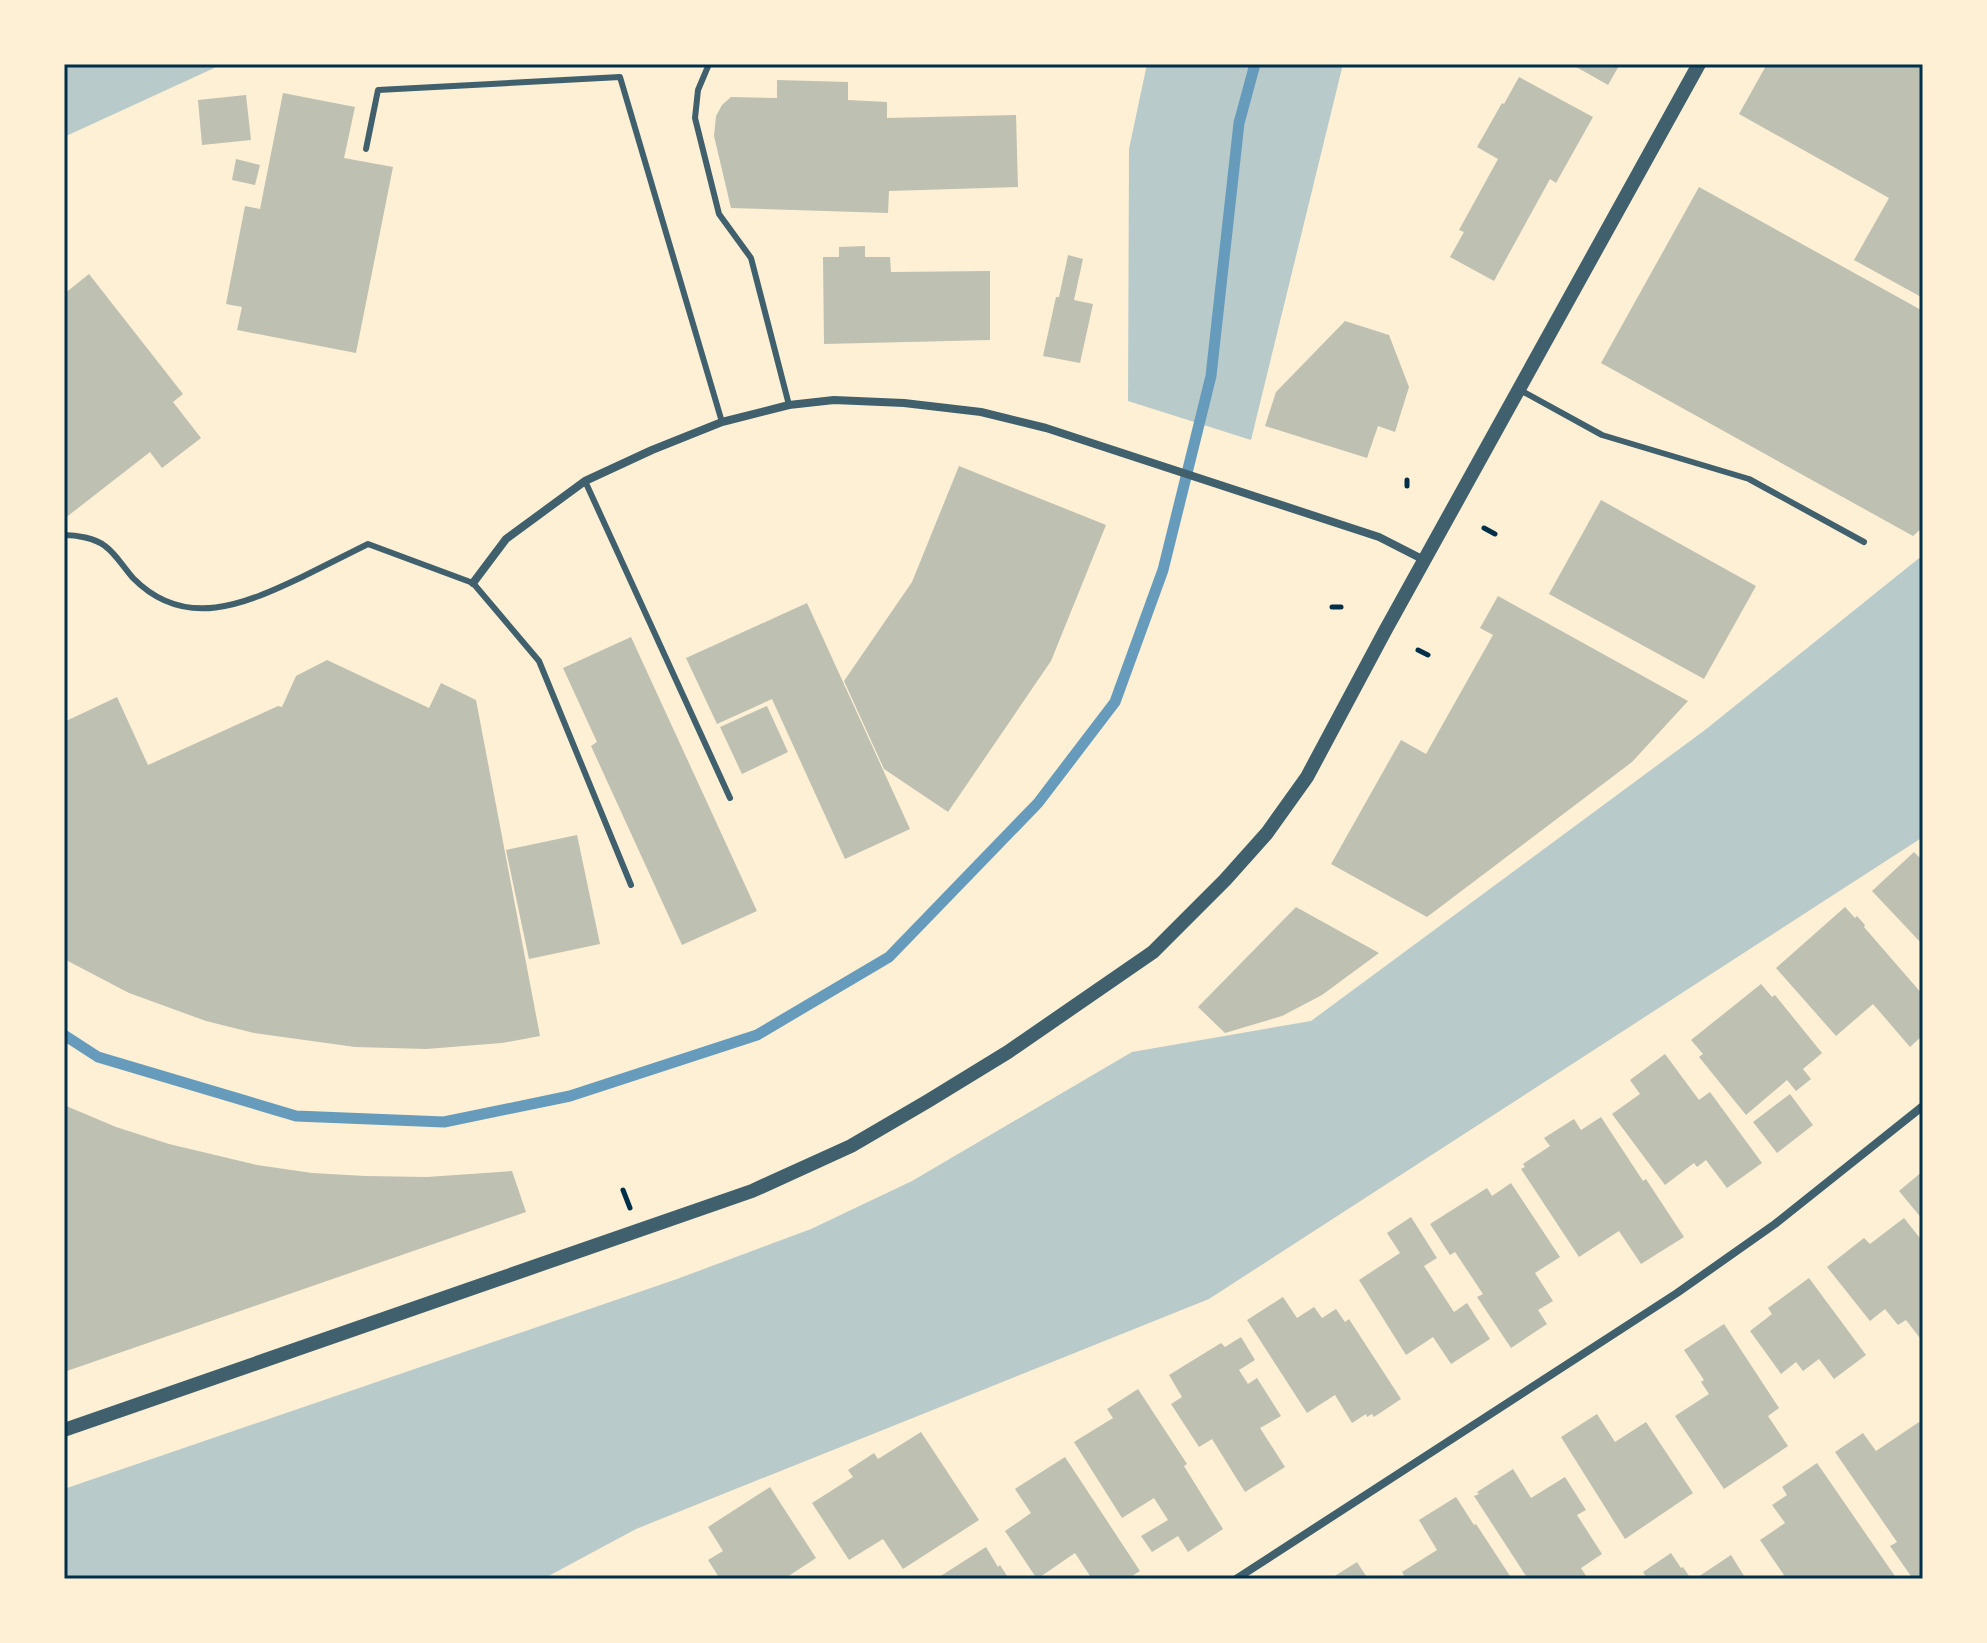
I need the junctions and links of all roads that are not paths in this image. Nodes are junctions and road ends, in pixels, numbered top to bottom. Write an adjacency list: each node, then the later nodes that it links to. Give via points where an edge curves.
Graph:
1 (709, 64): 5 (lane, via 698,90 695,118 719,214 751,258)
2 (1699, 64): 4 (street)
3 (366, 149): 6 (lane, via 378,90 620,77)
4 (1520, 390): 9 (lane, via 1602,435 1749,479); 10 (street)
5 (789, 405): 6 (street); 10 (street, via 834,400 981,412 1046,428 1379,537)
6 (722, 422): 7 (street)
7 (585, 481): 11 (street, via 506,539); 12 (lane)
8 (64, 535): 11 (lane, via 104,544 135,580 163,601 198,608 227,607 260,597 368,544)
9 (1864, 542)
10 (1426, 561): 15 (street, via 1307,777 1267,833 1153,952 1008,1052 851,1146 752,1191)
11 (473, 583): 13 (lane, via 539,661)
12 (730, 798)
13 (631, 885)
14 (1923, 1106): 16 (street, via 1775,1224 1677,1293)
15 (64, 1430)
16 (1236, 1579)

